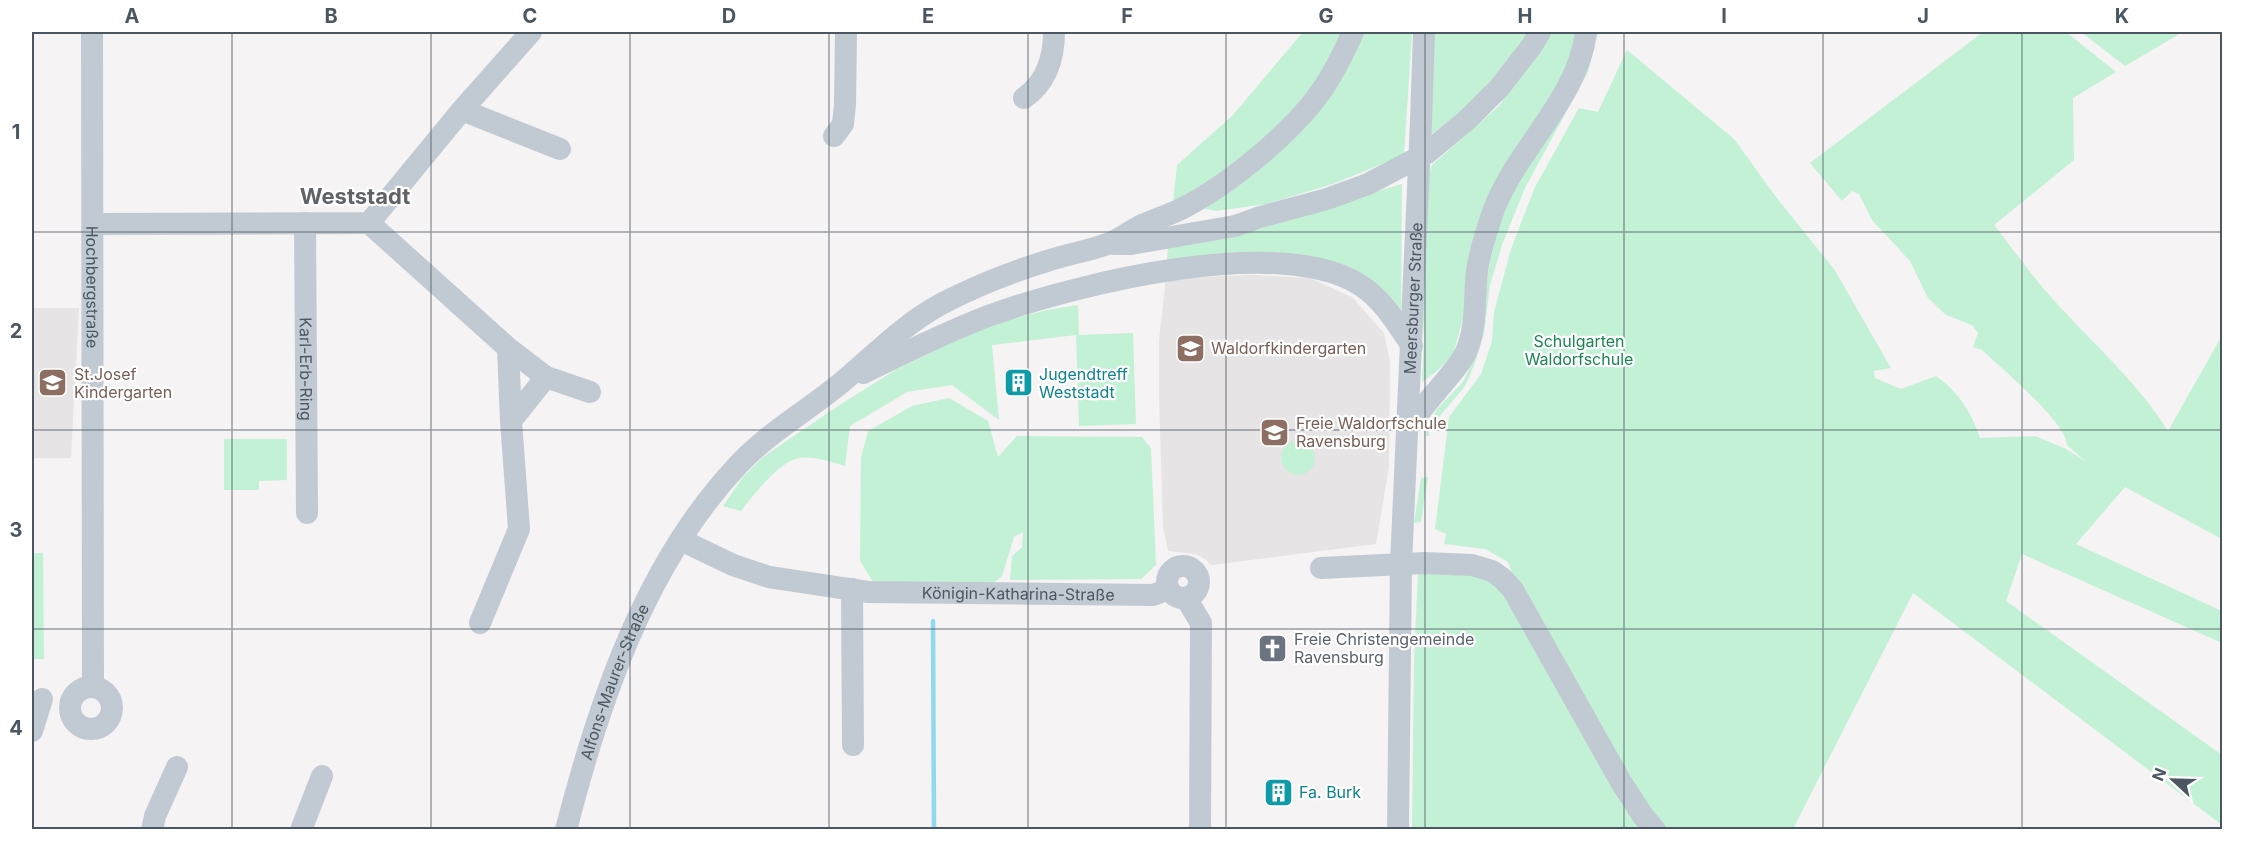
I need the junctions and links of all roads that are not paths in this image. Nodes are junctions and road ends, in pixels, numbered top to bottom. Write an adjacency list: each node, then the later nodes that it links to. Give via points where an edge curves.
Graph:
1 (92, 32): 15 (street, Hochbergstraße)
2 (531, 32): 10 (street)
3 (846, 32): 11 (street, via 843,124)
4 (1054, 32): 9 (street, via 1053,53 1043,81)
5 (1353, 32): 13 (street, via 1328,81 1298,119 1266,151)
6 (1424, 32): 19 (street, Meersburger Straße, bridge)
7 (1540, 32): 14 (street, via 1499,88 1427,153 1368,184)
8 (1586, 32): 25 (street, via 1566,91 1509,177 1494,209 1477,269 1467,349 1450,377)
9 (1024, 98)
10 (462, 110): 12 (street); 17 (street)
11 (834, 136)
12 (560, 149)
13 (1180, 209): 14 (street, via 1214,218); 18 (street)
14 (1260, 217): 18 (street, via 1205,233)
15 (93, 224): 16 (street); 32 (street, Hochbergstraße)
16 (305, 224): 17 (street); 26 (street, Karl-Erb-Ring)
17 (369, 224): 20 (street)
18 (1109, 244): 22 (street, via 1006,275 944,303 909,323)
19 (1412, 346): 22 (street, via 1382,304 1363,287 1317,267 1263,262 1135,275 1021,305 989,315); 25 (street, Meersburger Straße)
20 (508, 348): 21 (street); 24 (street)
21 (546, 377): 23 (street); 24 (street)
22 (840, 384): 27 (street, Alfons-Maurer-Straße, via 753,450)
23 (590, 392)
24 (511, 421): 31 (street, via 519,530)
25 (1407, 428): 28 (street, Meersburger Straße)
26 (307, 513)
27 (681, 540): 30 (street, via 769,577); 40 (street, Alfons-Maurer-Straße, via 621,656 598,717)
28 (1401, 564): 29 (street); 42 (street, Meersburger Straße); 43 (street, via 1472,565 1502,578 1621,782)
29 (1321, 568)
30 (860, 590): 35 (street); 41 (street, Königin-Katharina-Straße, via 1177,593 1201,623)
31 (480, 623)
32 (93, 687)
33 (42, 699): 34 (street)
34 (32, 730)
35 (853, 745)
36 (177, 767): 38 (street)
37 (322, 776): 39 (street)
38 (152, 830)
39 (301, 830)
40 (566, 830)
41 (1200, 830)
42 (1398, 830)
43 (1655, 830)

